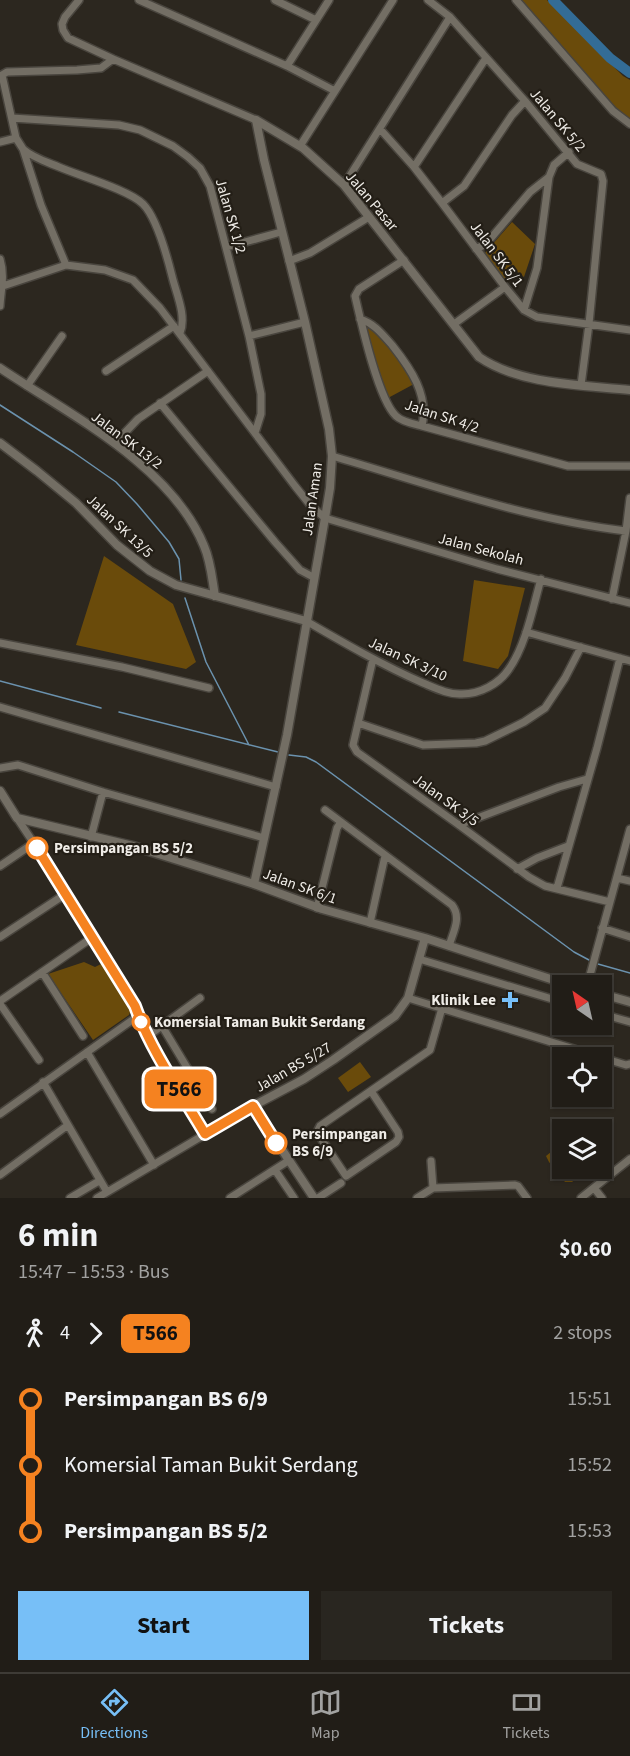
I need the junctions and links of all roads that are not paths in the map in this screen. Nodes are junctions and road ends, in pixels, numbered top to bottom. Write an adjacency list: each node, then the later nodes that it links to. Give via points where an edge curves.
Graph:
1 (79, 0): 13 (street, Jalan Pasar, via 65,17 63,30 68,38)
2 (139, 0): 9 (street)
3 (159, 0): 9 (street)
4 (274, 0): 11 (street)
5 (329, 0): 11 (street)
6 (393, 0): 15 (street)
7 (428, 0): 10 (street, Jalan SK 5/2)
8 (516, 0): 19 (street, via 613,111)
9 (155, 7): 14 (street)
10 (450, 17): 12 (street, Jalan SK 5/2); 20 (street)
11 (316, 20): 14 (street)
12 (486, 58): 16 (street, Jalan SK 5/2); 26 (street)
13 (113, 59): 17 (street, via 101,68 4,73); 18 (street, Jalan Pasar)
14 (287, 66): 15 (street)
15 (335, 92): 23 (street)
16 (525, 101): 25 (street, Jalan SK 5/2); 29 (street, via 464,186)
17 (12, 118): 21 (street); 32 (street, Jalan SK 1/2, via 119,125 173,146 206,177)
18 (256, 120): 23 (street, Jalan Pasar); 31 (street, Jalan Aman)
19 (630, 124)
20 (380, 129): 26 (street, Jalan SK 5/1); 28 (street)
21 (16, 138): 22 (street); 24 (street)
22 (0, 142)
23 (300, 146): 28 (street, Jalan Pasar)
24 (23, 149): 37 (street); 48 (street, via 143,204 152,215 168,260 183,319)
25 (569, 152): 27 (street, via 554,165); 45 (street, Jalan SK 5/2, via 580,166 600,174 603,181)
26 (414, 167): 29 (street, Jalan SK 5/1)
27 (549, 177): 33 (street, via 530,192 486,244); 41 (street, via 537,268)
28 (344, 185): 30 (street, Jalan Pasar)
29 (442, 203): 33 (street, Jalan SK 5/1)
30 (369, 217): 35 (street, Jalan Pasar); 36 (street, via 310,253)
31 (281, 232): 32 (street); 36 (street, Jalan Aman)
32 (227, 247): 50 (street, Jalan SK 1/2)
33 (476, 249): 39 (street, Jalan SK 5/1)
34 (0, 259): 38 (street, via 4,277)
35 (404, 260): 42 (street, Jalan SK 4/2, via 358,289 355,296); 44 (street, Jalan Pasar)
36 (289, 261): 43 (street, Jalan Aman)
37 (66, 265): 38 (street); 46 (street, via 105,270 133,280)
38 (1, 287): 40 (street)
39 (505, 287): 41 (street, Jalan SK 5/1); 44 (street)
40 (0, 306)
41 (524, 310): 45 (street, Jalan SK 5/1, via 537,317)
42 (360, 319): 58 (street, via 376,327 413,374 423,404); 58 (street, Jalan SK 4/2, via 391,410 400,420)
43 (304, 322): 50 (street); 62 (street, Jalan Aman, via 324,402)
44 (454, 324): 54 (street, Jalan Pasar, via 479,357 492,365 525,378)
45 (589, 324): 47 (street, Jalan SK 5/1); 54 (street, Jalan SK 5/2)
46 (174, 326): 48 (street); 53 (street)
47 (630, 330)
48 (180, 333): 52 (street)
49 (62, 336): 55 (street)
50 (249, 336): 59 (street, Jalan SK 1/2, via 261,394 261,414)
51 (0, 368): 55 (street, Jalan SK 13/2)
52 (208, 370): 57 (street); 59 (street)
53 (106, 372)
54 (581, 385): 56 (street, Jalan Pasar)
55 (27, 386): 61 (street, Jalan SK 13/2)
56 (630, 390)
57 (160, 403): 61 (street); 67 (street, via 275,542 300,570)
58 (422, 426): 63 (street, Jalan SK 4/2, via 568,466)
59 (255, 433): 65 (street, via 311,506)
60 (0, 443): 69 (street, Jalan SK 13/5, via 76,503 150,572 176,585)
61 (115, 443): 69 (street, Jalan SK 13/2, via 154,476 188,518 205,548)
62 (332, 456): 65 (street, Jalan Aman); 66 (street, via 546,518)
63 (630, 466)
64 (630, 498): 66 (street)
65 (325, 518): 67 (street, Jalan Aman); 68 (street, Jalan Sekolah)
66 (627, 531): 70 (street)
67 (313, 577): 72 (street, Jalan Aman)
68 (541, 579): 70 (street, Jalan Sekolah); 73 (street, Jalan SK 3/10)
69 (215, 596): 72 (street, Jalan SK 13/5)
70 (612, 598): 71 (street, Jalan Sekolah)
71 (630, 603)
72 (306, 621): 77 (street, Jalan SK 3/10); 84 (street, Jalan Aman)
73 (526, 632): 75 (street); 77 (street, Jalan SK 3/10, via 516,660 498,681 481,691 443,691)
74 (0, 643): 79 (street)
75 (581, 647): 76 (street); 81 (street, via 545,708 485,741 423,745)
76 (620, 658): 78 (street); 83 (street)
77 (372, 659): 81 (street, Jalan SK 3/5)
78 (630, 661)
79 (209, 688)
80 (0, 707): 84 (street)
81 (358, 723): 90 (street, Jalan SK 3/5, via 353,745 357,752)
82 (0, 768): 86 (street, via 18,765)
83 (587, 779): 90 (street); 95 (street)
84 (276, 787): 93 (street, Jalan Aman)
85 (0, 791): 88 (street)
86 (103, 792): 92 (street); 93 (street)
87 (325, 810): 89 (street)
88 (17, 818): 92 (street, Jalan SK 6/1); 94 (street)
89 (341, 822): 96 (street); 105 (street)
90 (459, 825): 98 (street, Jalan SK 3/5)
91 (630, 829): 99 (street)
92 (91, 837): 101 (street, Jalan SK 6/1)
93 (264, 838): 101 (street, Jalan Aman)
94 (34, 843): 97 (street); 103 (street)
95 (568, 846): 98 (street); 102 (street)
96 (385, 856): 106 (street); 112 (street, via 458,912)
97 (0, 866)
98 (516, 869): 102 (street, Jalan SK 3/5, via 545,886)
99 (617, 878): 100 (street); 104 (street)
100 (630, 881)
101 (254, 884): 105 (street, Jalan SK 6/1)
102 (557, 888): 104 (street, Jalan SK 3/5)
103 (67, 893): 108 (street); 109 (street)
104 (610, 902): 107 (street)
105 (317, 908): 106 (street, Jalan SK 6/1)
106 (370, 923): 111 (street, Jalan SK 6/1)
107 (602, 928): 110 (street); 115 (street)
108 (0, 937)
109 (93, 937): 114 (street); 124 (street)
110 (630, 937)
111 (425, 938): 112 (street, Jalan SK 6/1); 113 (street, Jalan BS 5/27)
112 (449, 946): 116 (street, Jalan SK 6/1)
113 (419, 958): 119 (street, Jalan BS 5/27); 120 (street)
114 (42, 972): 121 (street); 129 (street)
115 (589, 975)
116 (552, 979)
117 (612, 997): 122 (street)
118 (200, 998): 127 (street)
119 (408, 998): 123 (street); 135 (street, Jalan BS 5/27, via 395,1016 352,1047)
120 (552, 999)
121 (0, 1002): 131 (street)
122 (630, 1002)
123 (442, 1008): 132 (street); 134 (street, via 430,1050)
124 (138, 1016): 128 (street); 130 (street)
125 (612, 1017): 126 (street)
126 (630, 1022)
127 (162, 1026): 128 (street); 136 (street)
128 (148, 1035): 139 (street)
129 (83, 1036)
130 (87, 1052): 133 (street); 143 (street)
131 (39, 1060)
132 (630, 1064)
133 (43, 1082): 137 (street); 138 (street)
134 (371, 1091): 134 (street, via 318,1129 346,1176 399,1137)
135 (253, 1106): 139 (street, Jalan BS 5/27); 141 (street)
136 (212, 1109)
137 (0, 1114)
138 (68, 1125): 145 (street); 146 (street)
139 (205, 1134): 143 (street, Jalan BS 5/27)
140 (630, 1159): 149 (street)
141 (288, 1161): 144 (street); 155 (street)
142 (431, 1161): 148 (street)
143 (154, 1165): 150 (street, Jalan BS 5/27)
144 (275, 1170): 153 (street); 154 (street)
145 (0, 1175)
146 (99, 1181): 150 (street); 151 (street)
147 (341, 1183): 155 (street)
148 (433, 1188): 156 (street); 157 (street, via 515,1185)
149 (594, 1188): 158 (street); 159 (street)
150 (106, 1192): 152 (street, Jalan BS 5/27)
151 (70, 1198)
152 (97, 1198)
153 (230, 1198)
154 (294, 1198)
155 (316, 1198)
156 (417, 1198)
157 (527, 1198)
158 (581, 1198)
159 (602, 1198)

